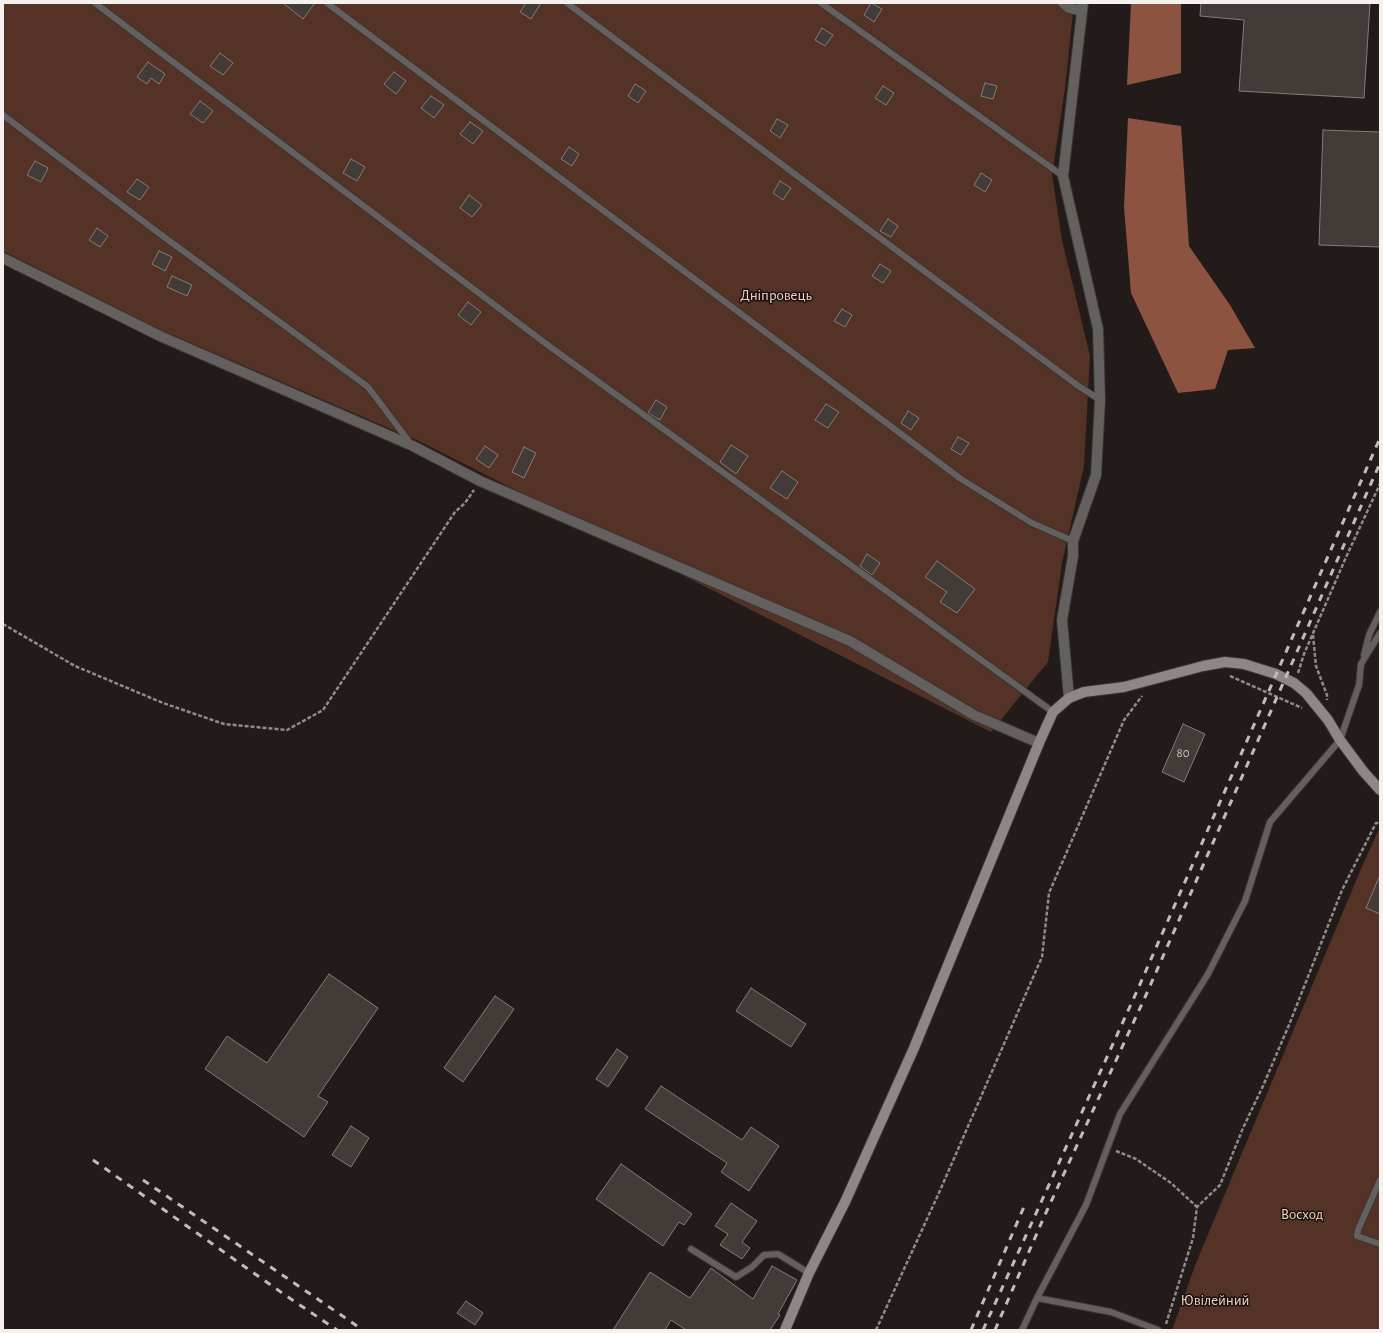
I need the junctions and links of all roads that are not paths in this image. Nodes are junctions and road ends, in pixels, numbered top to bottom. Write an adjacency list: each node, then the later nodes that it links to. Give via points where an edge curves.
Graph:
1 (95, 3): 17 (lane, via 545,343)
2 (327, 3): 12 (lane, via 961,479 1032,523)
3 (568, 3): 10 (lane)
4 (821, 3): 8 (lane)
5 (1063, 3): 6 (street, via 1069,8)
6 (1082, 7): 8 (street)
7 (3, 114): 11 (lane, via 156,231 368,387)
8 (1063, 176): 10 (street, via 1098,329)
9 (3, 258): 11 (street, via 160,336)
10 (1100, 400): 12 (street, via 1096,475)
11 (413, 446): 19 (street, via 480,481 850,641 974,715)
12 (1073, 541): 16 (street, via 1073,556 1062,620)
13 (1380, 612): 15 (lane, via 1369,635)
14 (1380, 633): 15 (lane)
15 (1361, 664): 18 (lane, via 1359,684)
16 (1069, 698): 17 (street); 18 (street, via 1084,692 1124,687 1203,666 1225,662 1244,664 1276,674 1294,683 1306,693 1328,720)
17 (1053, 712): 19 (street)
18 (1340, 740): 20 (street); 25 (lane, via 1270,822 1245,901 1208,974 1120,1114 1086,1205)
19 (1039, 743): 24 (street, via 914,1048 845,1202)
20 (1380, 790)
21 (1380, 1180): 22 (lane, via 1357,1236)
22 (1380, 1244)
23 (691, 1249): 24 (lane, via 736,1277 752,1267 764,1255 778,1254)
24 (809, 1273): 26 (street)
25 (1037, 1298): 27 (lane); 28 (lane, via 1111,1312)
26 (785, 1330)
27 (1022, 1330)
28 (1158, 1330)

